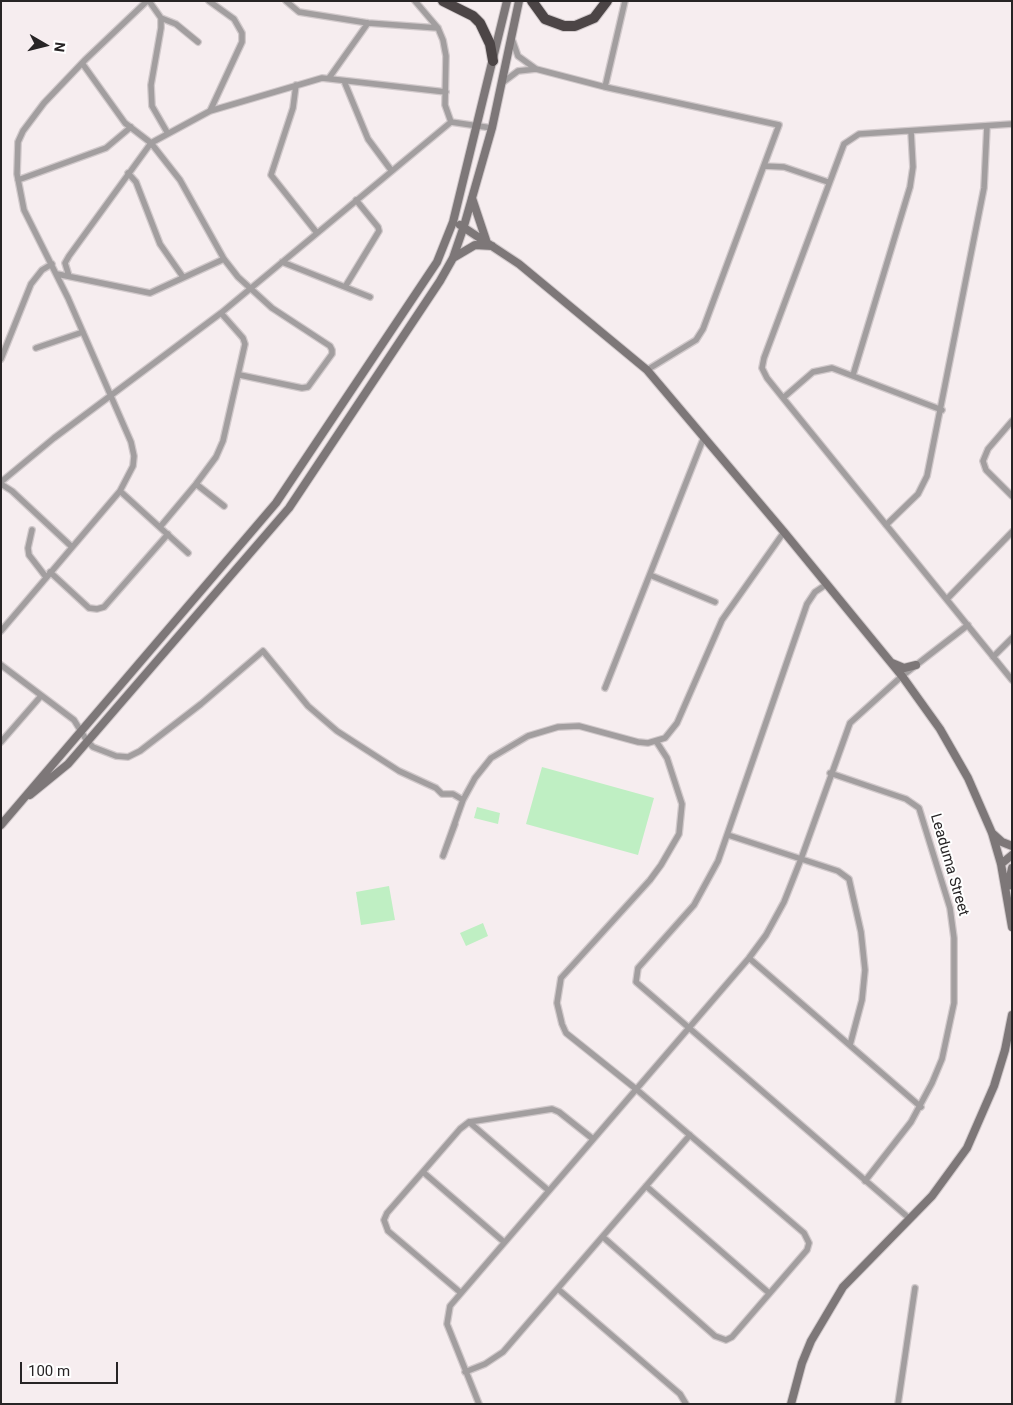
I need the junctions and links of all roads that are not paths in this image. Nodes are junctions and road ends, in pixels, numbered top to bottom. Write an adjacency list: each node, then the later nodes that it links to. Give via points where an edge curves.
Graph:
1 (148, 1): 11 (street); 17 (street)
2 (209, 1): 25 (street, via 234,19 242,33 242,42)
3 (286, 1): 12 (street, via 299,12)
4 (415, 1): 13 (street)
5 (443, 1): 16 (highway, via 480,22 490,44)
6 (532, 1): 7 (highway, via 545,19 564,26 575,26 594,18)
7 (607, 1)
8 (625, 1): 23 (street)
9 (507, 3): 16 (main road)
10 (518, 4): 14 (main road)
11 (161, 18): 15 (street, via 176,24); 33 (street, via 151,96 152,106)
12 (368, 23): 13 (street); 19 (street)
13 (438, 28): 24 (street, via 446,56)
14 (511, 38): 18 (street, via 518,56); 21 (main road)
15 (198, 42)
16 (493, 61): 28 (main road)
17 (82, 63): 30 (street); 38 (street, via 23,131 17,150)
18 (536, 69): 21 (street, via 518,71); 23 (street)
19 (329, 78): 20 (street); 22 (street, via 312,79)
20 (344, 81): 24 (street); 36 (street, via 368,139)
21 (502, 83): 31 (main road)
22 (296, 85): 25 (street); 44 (street, via 293,108 272,176)
23 (605, 87): 35 (street, via 779,125)
24 (446, 92): 26 (street, via 447,114)
25 (210, 111): 33 (street)
26 (451, 122): 28 (street); 36 (street)
27 (1012, 124): 29 (street)
28 (478, 126): 31 (street); 42 (main road)
29 (987, 126): 32 (street); 66 (street, via 984,188)
30 (131, 127): 34 (street); 38 (street, via 106,148)
31 (492, 128): 40 (main road)
32 (911, 131): 39 (street, via 852,137 844,144); 63 (street, via 913,167 910,187)
33 (167, 132): 34 (street)
34 (151, 143): 37 (street); 48 (street, via 180,180)
35 (764, 166): 39 (street, via 784,167); 61 (street, via 704,329 696,340)
36 (391, 170): 41 (street)
37 (128, 173): 52 (street, via 69,256 65,263); 53 (street, via 138,187 160,244)
38 (18, 180): 50 (street, via 28,222)
39 (828, 182): 65 (street, via 764,358 762,368)
40 (472, 196): 43 (main road); 45 (main road)
41 (356, 200): 44 (street); 55 (street, via 379,231)
42 (453, 222): 43 (main road); 98 (main road, via 445,246 423,286 276,503)
43 (464, 226): 45 (main road); 47 (main road)
44 (317, 233): 49 (street)
45 (486, 240): 46 (main road)
46 (496, 247): 47 (main road, via 475,245); 61 (main road, via 575,308)
47 (453, 258): 101 (main road, via 289,508)
48 (224, 259): 53 (street); 54 (street)
49 (282, 262): 54 (street); 55 (street)
50 (52, 264): 51 (street); 60 (street, via 42,270 31,284)
51 (57, 274): 52 (street); 58 (street)
52 (69, 276): 53 (street, via 150,293)
53 (183, 278)
54 (250, 288): 57 (street); 62 (street, via 272,308 330,346 332,354 308,386 302,388)
55 (346, 288): 56 (street)
56 (370, 297)
57 (221, 313): 62 (street, via 245,344); 64 (street)
58 (83, 332): 59 (street); 64 (street)
59 (36, 348)
60 (1, 359)
61 (647, 370): 68 (main road)
62 (240, 375): 70 (street, via 220,450)
63 (853, 376): 65 (street, via 832,368 813,372); 66 (street)
64 (111, 397): 69 (street, via 54,438); 71 (street, via 134,456)
65 (783, 398): 74 (street)
66 (942, 410): 74 (street, via 923,487)
67 (1012, 421): 72 (street, via 988,449 983,461 986,470)
68 (704, 438): 77 (main road); 83 (street)
69 (1, 483): 80 (street)
70 (196, 484): 73 (street); 75 (street)
71 (120, 491): 75 (street); 80 (street)
72 (1012, 496)
73 (224, 506)
74 (886, 525): 85 (street)
75 (160, 527): 79 (street)
76 (32, 530): 82 (street, via 29,555)
77 (784, 532): 84 (main road); 99 (street, via 722,620 672,732)
78 (1012, 532): 85 (street)
79 (168, 534): 81 (street); 82 (street, via 104,607 89,608)
80 (72, 547): 82 (street)
81 (188, 553)
82 (48, 575): 88 (street)
83 (650, 575): 86 (street); 96 (street)
84 (826, 584): 91 (main road); 108 (street, via 807,604)
85 (947, 599): 87 (street)
86 (715, 602)
87 (968, 625): 90 (street); 93 (street)
88 (1, 631)
89 (1012, 638): 90 (street)
90 (993, 657): 95 (street)
91 (890, 662): 93 (main road, via 904,668); 94 (main road)
92 (1, 665): 97 (street)
93 (916, 665): 94 (street)
94 (902, 676): 102 (street, via 850,724); 107 (main road, via 955,754)
95 (1012, 680)
96 (605, 688)
97 (41, 696): 98 (street, via 74,720); 100 (street)
98 (82, 732): 101 (street); 103 (main road)
99 (656, 741): 104 (street, via 638,742 579,726 544,731 516,742 492,758 475,778); 121 (street, via 666,758 682,804 678,834 650,880 561,978 557,995 566,1033)
100 (1, 742)
101 (87, 742): 103 (main road, via 61,770); 104 (street, via 116,756 133,755 201,704 263,651 308,706 337,731 399,771 442,794 451,793)
102 (830, 773): 111 (street); 122 (street, Leaduma Street, via 906,799 919,808 950,908 955,953 952,1018 942,1059)
103 (24, 799): 106 (main road)
104 (463, 800): 105 (street, via 443,856)
105 (454, 824)
106 (1, 825)
107 (992, 833): 109 (main road); 112 (main road)
108 (728, 835): 111 (street); 118 (street, via 694,905 636,973 639,986)
109 (1012, 846)
110 (1012, 855): 112 (main road)
111 (801, 859): 116 (street, via 776,919); 119 (street, via 844,874 851,885 865,970 862,1000)
112 (1001, 864): 114 (main road)
113 (1012, 868): 114 (main road)
114 (1007, 893): 115 (main road)
115 (1012, 927)
116 (749, 958): 118 (street); 119 (street)
117 (1012, 1015): 120 (main road)
118 (688, 1029): 121 (street); 127 (street)
119 (850, 1045): 122 (street)
120 (1008, 1051): 130 (main road, via 967,1148 932,1196)
121 (636, 1089): 124 (street); 125 (street)
122 (921, 1106): 127 (street, Leaduma Street)
123 (469, 1122): 125 (street, via 552,1109); 126 (street); 129 (street)
124 (690, 1135): 128 (street); 136 (street, via 808,1238 807,1250)
125 (593, 1139): 129 (street)
126 (423, 1172): 132 (street); 135 (street, via 387,1213 385,1225)
127 (865, 1181): 130 (street)
128 (646, 1186): 131 (street); 136 (street)
129 (548, 1190): 132 (street)
130 (910, 1219): 140 (main road, via 857,1270 827,1311 802,1363)
131 (603, 1237): 134 (street); 136 (street, via 721,1339 732,1337)
132 (504, 1242): 135 (street)
133 (915, 1288): 141 (street)
134 (558, 1289): 137 (street, via 503,1352); 139 (street, via 680,1394)
135 (461, 1293): 137 (street, via 450,1306 447,1324)
136 (769, 1293)
137 (466, 1372): 138 (street)
138 (478, 1404)
139 (686, 1404)
140 (791, 1404)
141 (898, 1404)

